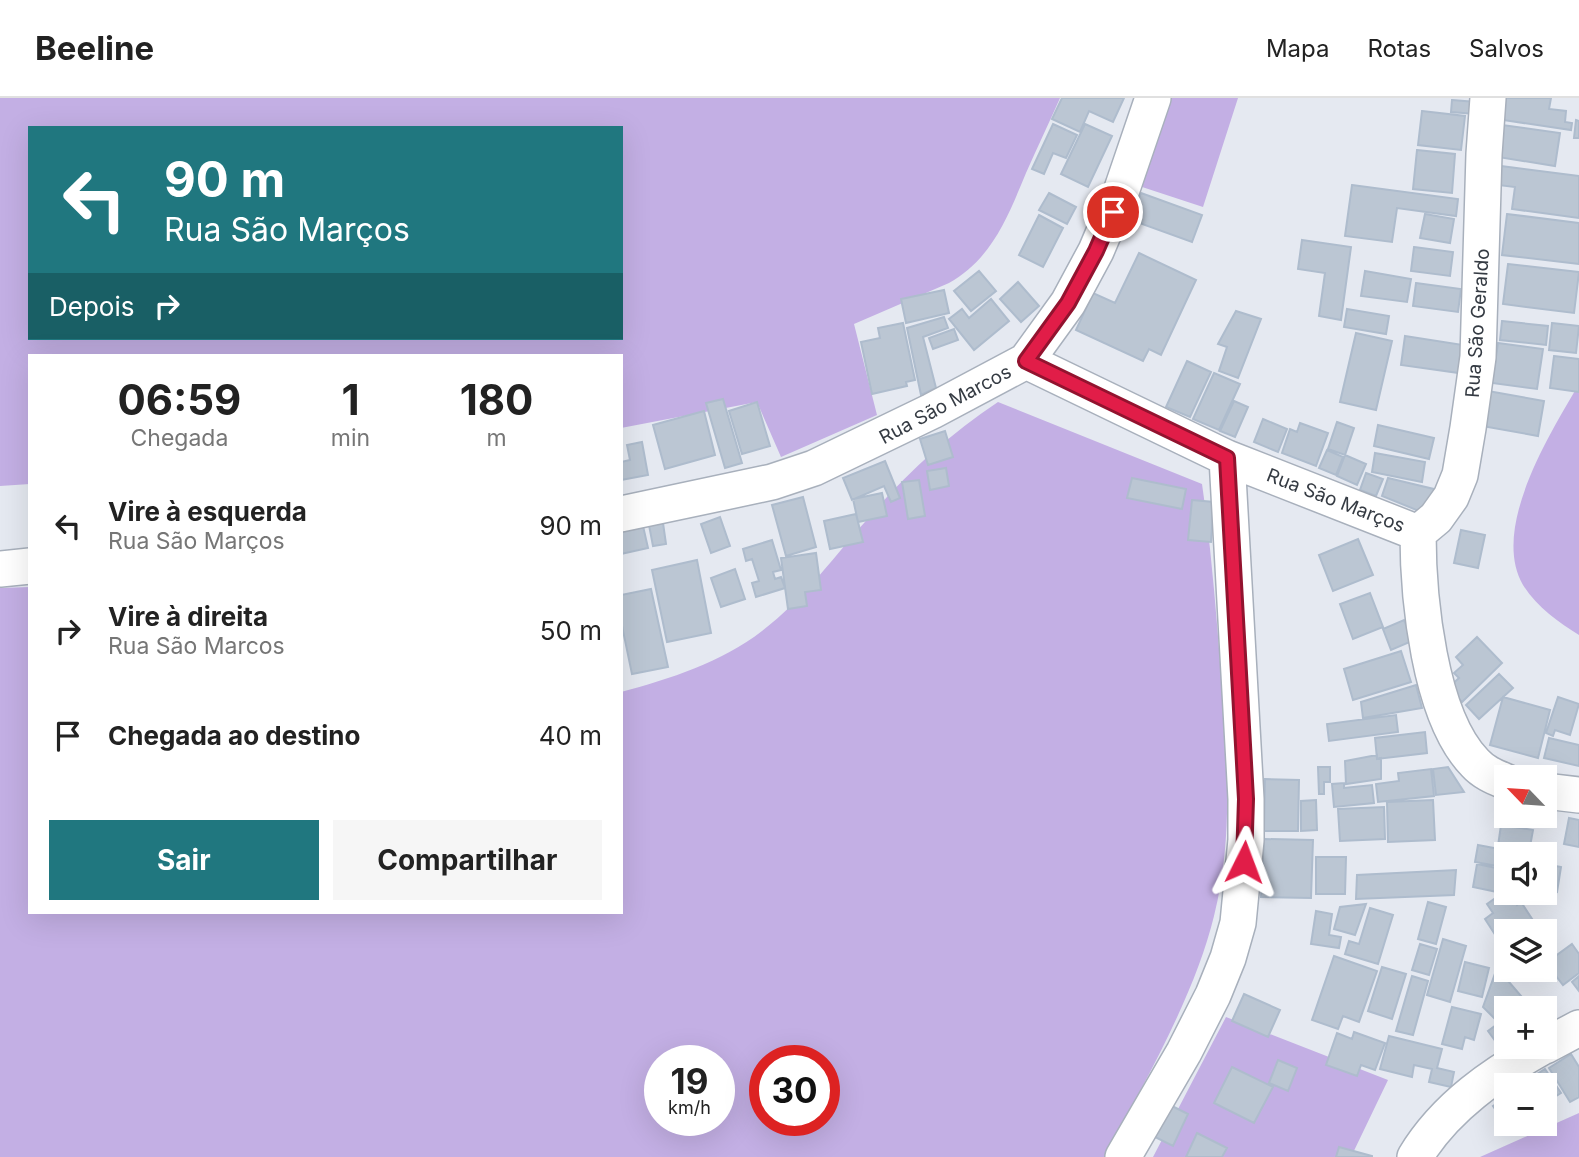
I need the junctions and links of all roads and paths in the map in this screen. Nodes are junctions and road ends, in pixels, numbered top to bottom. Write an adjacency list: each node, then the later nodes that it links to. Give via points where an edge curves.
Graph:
1 (1153, 98): 3 (street, Rua São Marcos, via 1096,251 1068,303)
2 (1488, 98): 6 (street, Rua São Geraldo, via 1478,357 1468,428 1451,497)
3 (1026, 361): 4 (street, Rua São Marços); 5 (street, Rua São Marcos, via 814,468 772,482)
4 (1227, 458): 6 (street, Rua São Marços); 15 (street, via 1246,799 1238,923 1213,995)
5 (623, 514)
6 (1418, 533): 9 (street, via 1424,622 1446,714 1465,753)
7 (28, 566): 8 (street)
8 (0, 569)
9 (1494, 777)
10 (1558, 793): 11 (street)
11 (1579, 795)
12 (1579, 1028): 13 (street)
13 (1557, 1040)
14 (1521, 1059): 16 (street, via 1446,1116)
15 (1123, 1157)
16 (1415, 1157)

